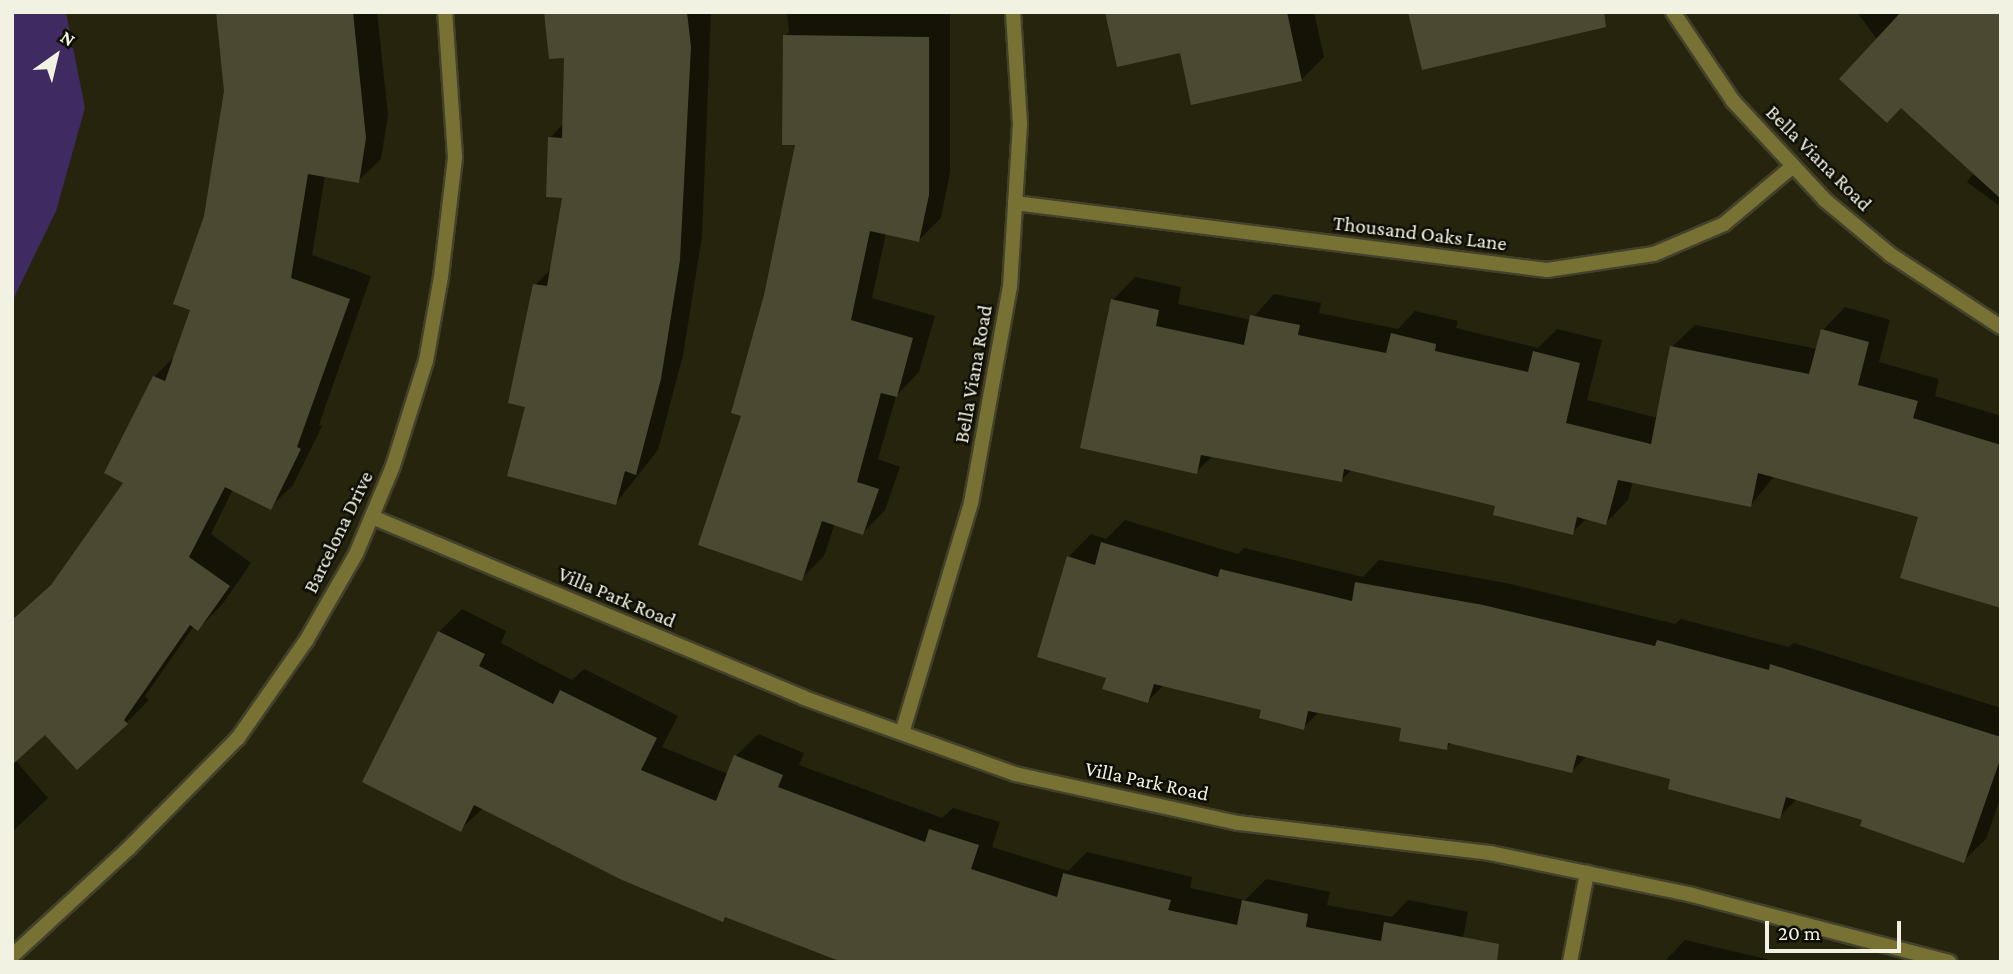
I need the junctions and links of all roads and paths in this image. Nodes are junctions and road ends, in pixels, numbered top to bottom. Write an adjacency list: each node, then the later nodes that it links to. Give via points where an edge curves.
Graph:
1 (445, 12): 7 (street, Barcelona Drive, via 455,157 441,277 426,361)
2 (1013, 12): 5 (street, Bella Viana Road, via 1020,124)
3 (1673, 12): 4 (street, Bella Viana Road, via 1733,101)
4 (1793, 166): 5 (street, Thousand Oaks Lane, via 1724,224 1654,254 1548,271); 6 (street, Bella Viana Road, via 1891,255)
5 (1015, 203): 8 (street, Bella Viana Road, via 1010,287 971,503)
6 (2001, 327)
7 (372, 517): 8 (street, Villa Park Road, via 804,698); 10 (street, Barcelona Drive, via 306,641 238,738)
8 (902, 733): 9 (street, Villa Park Road, via 1015,774 1238,823 1490,853)
9 (1587, 873): 11 (street); 12 (street, Villa Park Road)
10 (12, 956)
11 (1570, 962)
12 (1949, 962)

